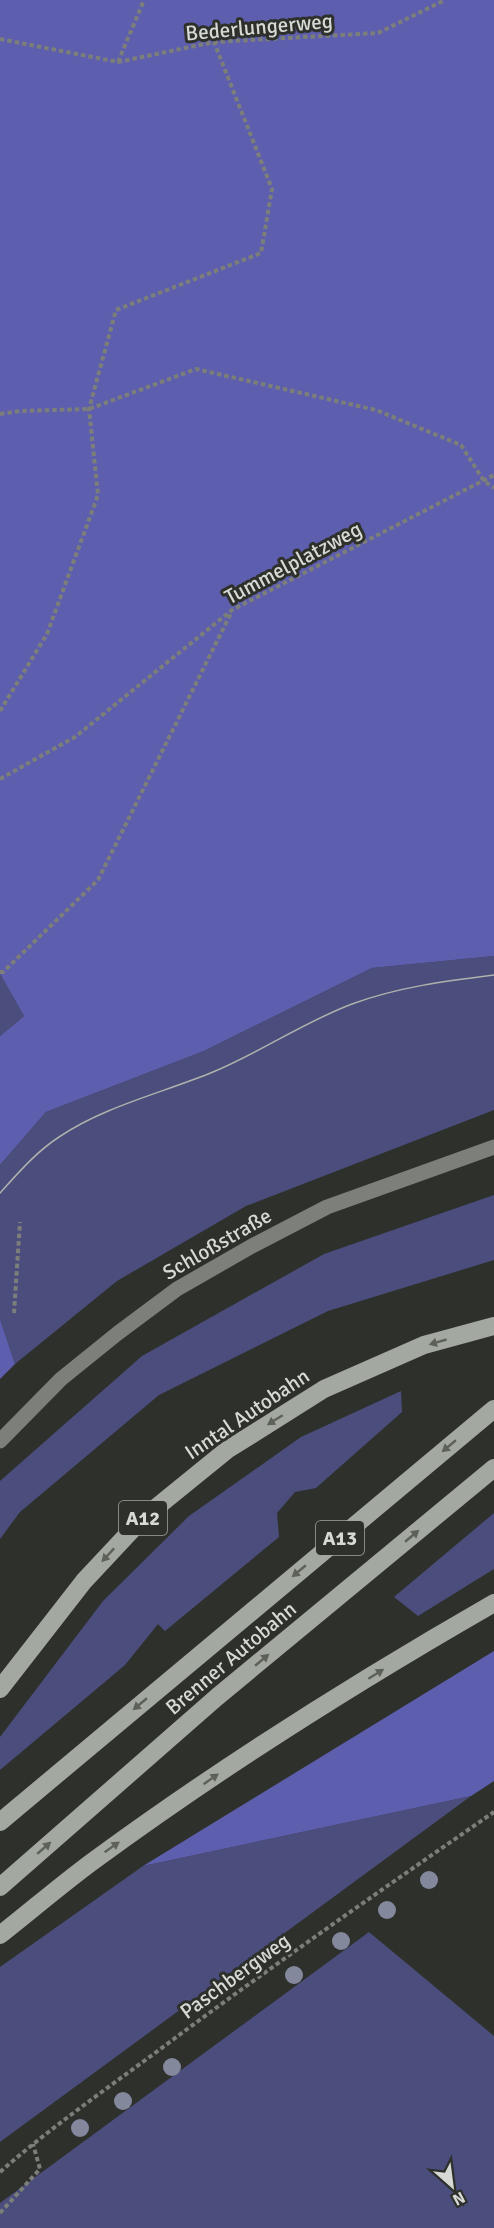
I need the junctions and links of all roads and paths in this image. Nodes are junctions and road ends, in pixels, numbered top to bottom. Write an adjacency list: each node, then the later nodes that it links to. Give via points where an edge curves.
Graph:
1 (144, 0): 5 (path)
2 (445, 0): 4 (path, Bederlungerweg, via 378,33)
3 (0, 39): 5 (path, Bederlungerweg)
4 (214, 42): 5 (path, Bederlungerweg); 6 (path, via 272,189 261,253 116,310)
5 (118, 62)
6 (89, 409): 7 (path); 9 (path, via 196,369 376,410 461,445); 12 (path, via 98,495 47,634)
7 (0, 414)
8 (494, 476): 9 (path, Tummelplatzweg)
9 (484, 481): 10 (path); 11 (path, Tummelplatzweg)
10 (494, 488)
11 (232, 610): 13 (path, Tummelplatzweg, via 75,737); 14 (path, via 98,880)
12 (0, 711)
13 (0, 779)
14 (0, 972)
15 (494, 1147): 20 (main road, Schloßstraße, via 327,1208 177,1289 62,1379)
16 (20, 1222): 17 (path)
17 (14, 1313)
18 (494, 1326): 23 (highway, Inntal Autobahn / A12, one-way to 23, via 424,1346 324,1389 227,1450 142,1519 84,1581)
19 (494, 1409): 25 (highway, Brenner Autobahn / A13, one-way to 25)
20 (0, 1441)
21 (494, 1468): 26 (highway, Brenner Autobahn / A13, one-way to 21, via 217,1697)
22 (494, 1603): 27 (highway, one-way to 22, via 96,1859 236,1762)
23 (0, 1689)
24 (494, 1812): 28 (path, Paschbergweg, via 346,1914)
25 (0, 1822)
26 (0, 1887)
27 (0, 1935)
28 (33, 2144): 29 (path, Paschbergweg); 30 (path, via 40,2169)
29 (0, 2172)
30 (0, 2213)

